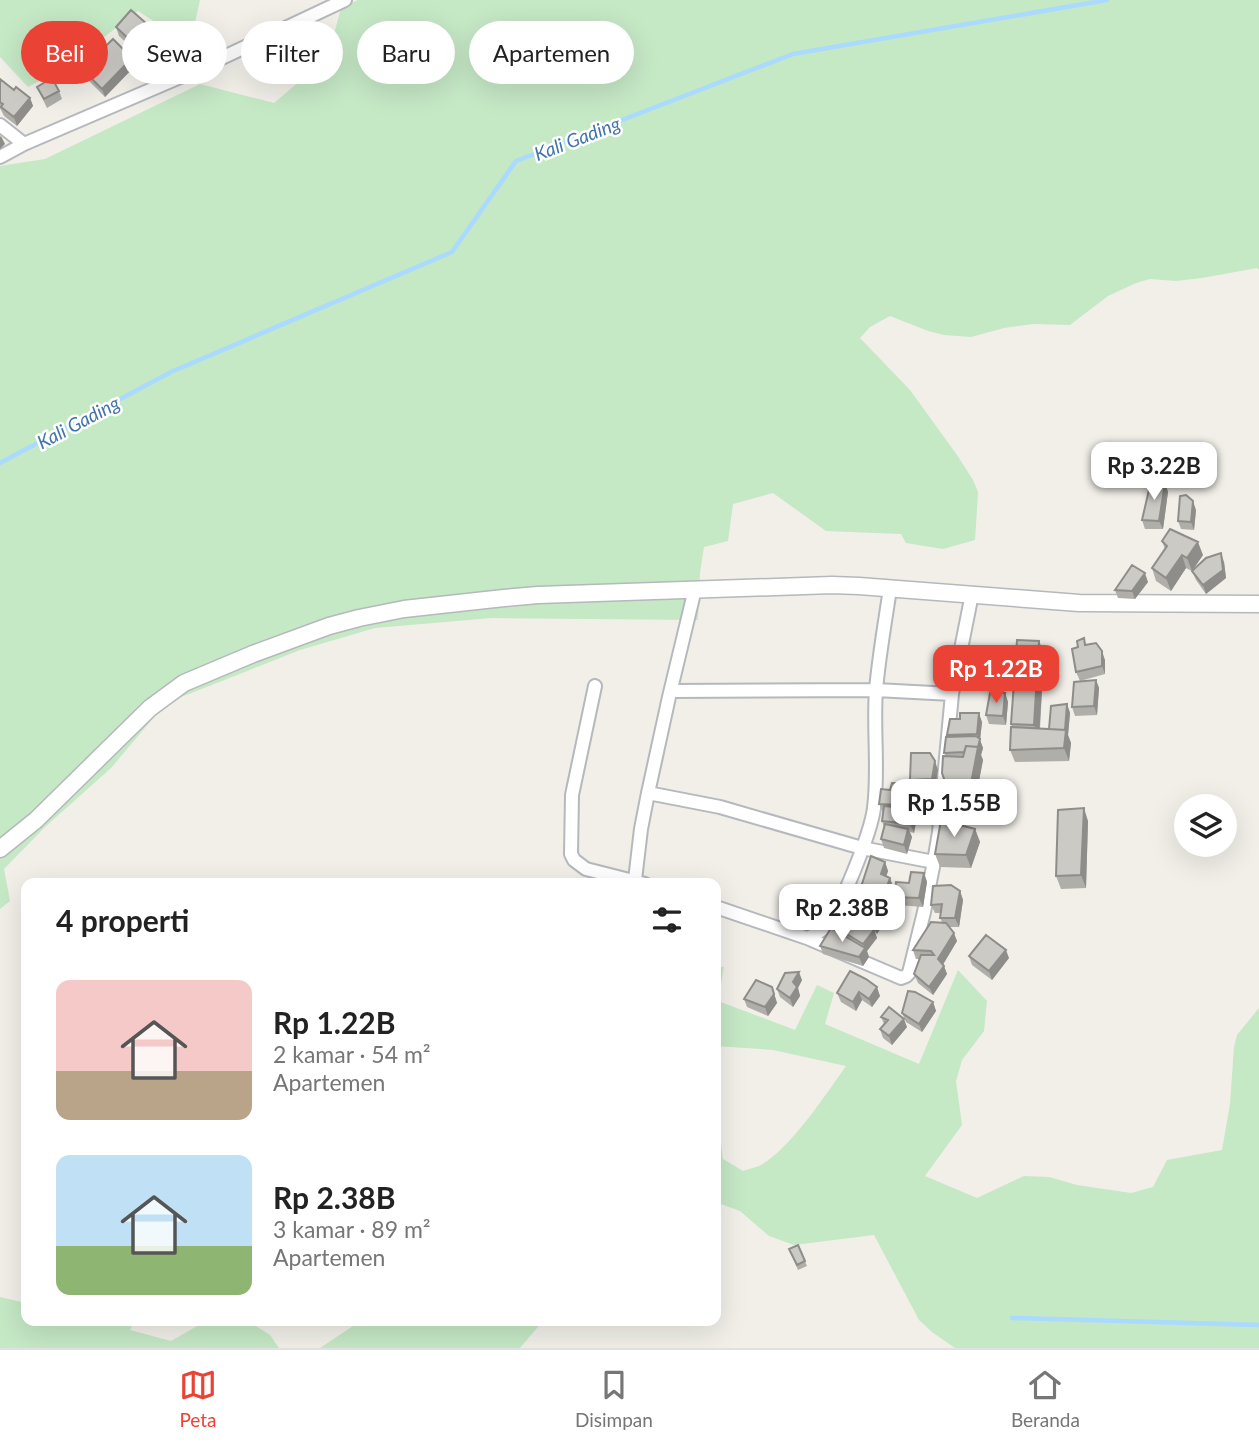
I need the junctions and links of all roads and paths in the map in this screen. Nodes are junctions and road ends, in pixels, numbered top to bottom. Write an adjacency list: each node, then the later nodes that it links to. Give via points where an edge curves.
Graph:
1 (345, 0): 3 (street)
2 (0, 125): 3 (street)
3 (24, 144): 4 (street)
4 (0, 157)
5 (695, 589): 6 (street, via 832,585); 11 (street); 15 (street, via 515,597 404,609 284,642 204,673 170,692)
6 (890, 589): 7 (street); 10 (street)
7 (972, 594): 8 (street, via 1079,603); 12 (street)
8 (1259, 604)
9 (595, 686): 17 (street, via 572,795 571,853 586,869)
10 (876, 690): 11 (street); 12 (street); 14 (street, via 874,813)
11 (671, 691): 13 (street)
12 (952, 694): 16 (street)
13 (648, 793): 14 (street, via 720,807); 18 (street, via 641,829)
14 (862, 848): 16 (street); 20 (street, via 832,918 817,935)
15 (0, 849)
16 (934, 862): 20 (street, via 906,976 901,978)
17 (623, 878)
18 (640, 878)
19 (721, 909): 20 (street)
20 (807, 938)

